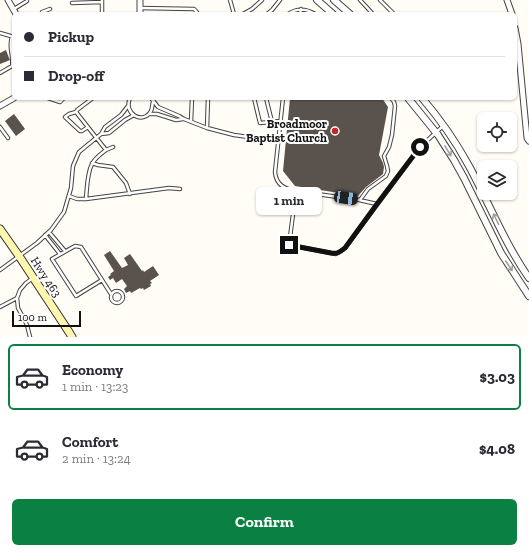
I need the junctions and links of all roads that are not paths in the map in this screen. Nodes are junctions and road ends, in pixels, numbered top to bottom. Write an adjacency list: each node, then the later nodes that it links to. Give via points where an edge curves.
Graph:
1 (8, 0): 17 (street)
2 (27, 0): 17 (lane)
3 (140, 0): 14 (street)
4 (230, 0): 22 (lane)
5 (262, 0): 23 (lane)
6 (280, 0): 24 (lane)
7 (317, 0): 28 (street)
8 (334, 0): 29 (street)
9 (360, 0): 30 (lane)
10 (380, 0): 31 (lane)
11 (507, 0): 32 (street)
12 (102, 1): 13 (lane); 19 (lane)
13 (72, 3)
14 (140, 8): 20 (street); 21 (lane, via 194,9)
15 (50, 9): 18 (lane)
16 (301, 9): 25 (lane); 26 (lane); 27 (lane)
17 (15, 11)
18 (42, 12)
19 (102, 12)
20 (140, 12)
21 (197, 12)
22 (233, 12)
23 (247, 12)
24 (270, 12)
25 (291, 12)
26 (300, 12)
27 (311, 12)
28 (331, 12)
29 (348, 12)
30 (371, 12)
31 (391, 12)
32 (511, 12)
33 (0, 33): 34 (lane)
34 (12, 37)
35 (12, 39): 37 (lane)
36 (517, 39): 71 (street)
37 (12, 56)
38 (12, 66): 39 (lane)
39 (0, 73)
40 (12, 99): 53 (street)
41 (90, 100): 55 (lane)
42 (129, 100): 54 (lane)
43 (152, 100): 56 (lane, via 153,107)
44 (153, 100): 58 (lane, via 158,108)
45 (192, 100): 59 (lane)
46 (208, 100): 65 (lane)
47 (254, 100): 60 (lane, via 260,123)
48 (266, 100): 60 (lane)
49 (283, 100): 61 (lane)
50 (392, 100): 80 (lane, via 395,106 391,140 384,156 387,174 368,189)
51 (410, 100): 66 (street)
52 (424, 100): 62 (street)
53 (1, 104)
54 (128, 106): 57 (lane); 67 (lane)
55 (76, 112): 64 (lane); 64 (lane, via 65,117 80,131)
56 (149, 114): 57 (lane, via 139,117); 58 (lane, via 176,120)
57 (134, 115): 67 (lane, via 109,133)
58 (184, 119): 59 (lane)
59 (191, 122): 65 (lane)
60 (272, 122): 61 (lane)
61 (281, 122): 70 (lane)
62 (443, 126): 66 (lane); 85 (street, one-way to 62, via 469,165)
63 (0, 127): 68 (lane)
64 (88, 127): 69 (lane)
65 (207, 128): 70 (lane, via 234,135)
66 (436, 132): 81 (lane, via 420,147); 86 (street, one-way to 86, via 464,178)
67 (101, 134): 69 (lane)
68 (8, 138)
69 (96, 138): 73 (lane); 78 (lane, via 79,152 73,166)
70 (278, 140): 76 (lane, via 275,175 283,187)
71 (529, 141)
72 (112, 147): 73 (lane)
73 (106, 150): 74 (lane)
74 (92, 163): 77 (lane, via 113,167 126,183); 79 (lane)
75 (180, 189): 77 (lane, via 169,188)
76 (296, 191): 80 (lane); 81 (lane, via 289,245 336,254 345,248)
77 (130, 194): 79 (lane)
78 (69, 196): 79 (lane); 83 (lane, via 64,212)
79 (86, 199)
80 (360, 200): 81 (lane)
81 (377, 204)
82 (0, 229): 89 (main road, Hwy 463)
83 (49, 232): 84 (lane); 87 (lane)
84 (45, 235): 88 (lane); 89 (lane)
85 (506, 238): 86 (street); 92 (street)
86 (496, 243): 95 (street, one-way to 95)
87 (65, 252): 88 (lane); 93 (lane, via 75,246 81,247)
88 (60, 254): 93 (lane, via 52,259 76,296)
89 (19, 256): 90 (lane); 91 (main road, Hwy 463)
90 (0, 270)
91 (34, 278): 96 (lane, via 20,290); 99 (main road, Hwy 463)
92 (529, 278)
93 (102, 280): 94 (lane)
94 (112, 294): 94 (lane, via 111,298 115,302 123,299 120,291)
95 (529, 296)
96 (17, 298): 97 (lane); 98 (lane, via 18,308)
97 (0, 307)
98 (30, 337)
99 (72, 337)

